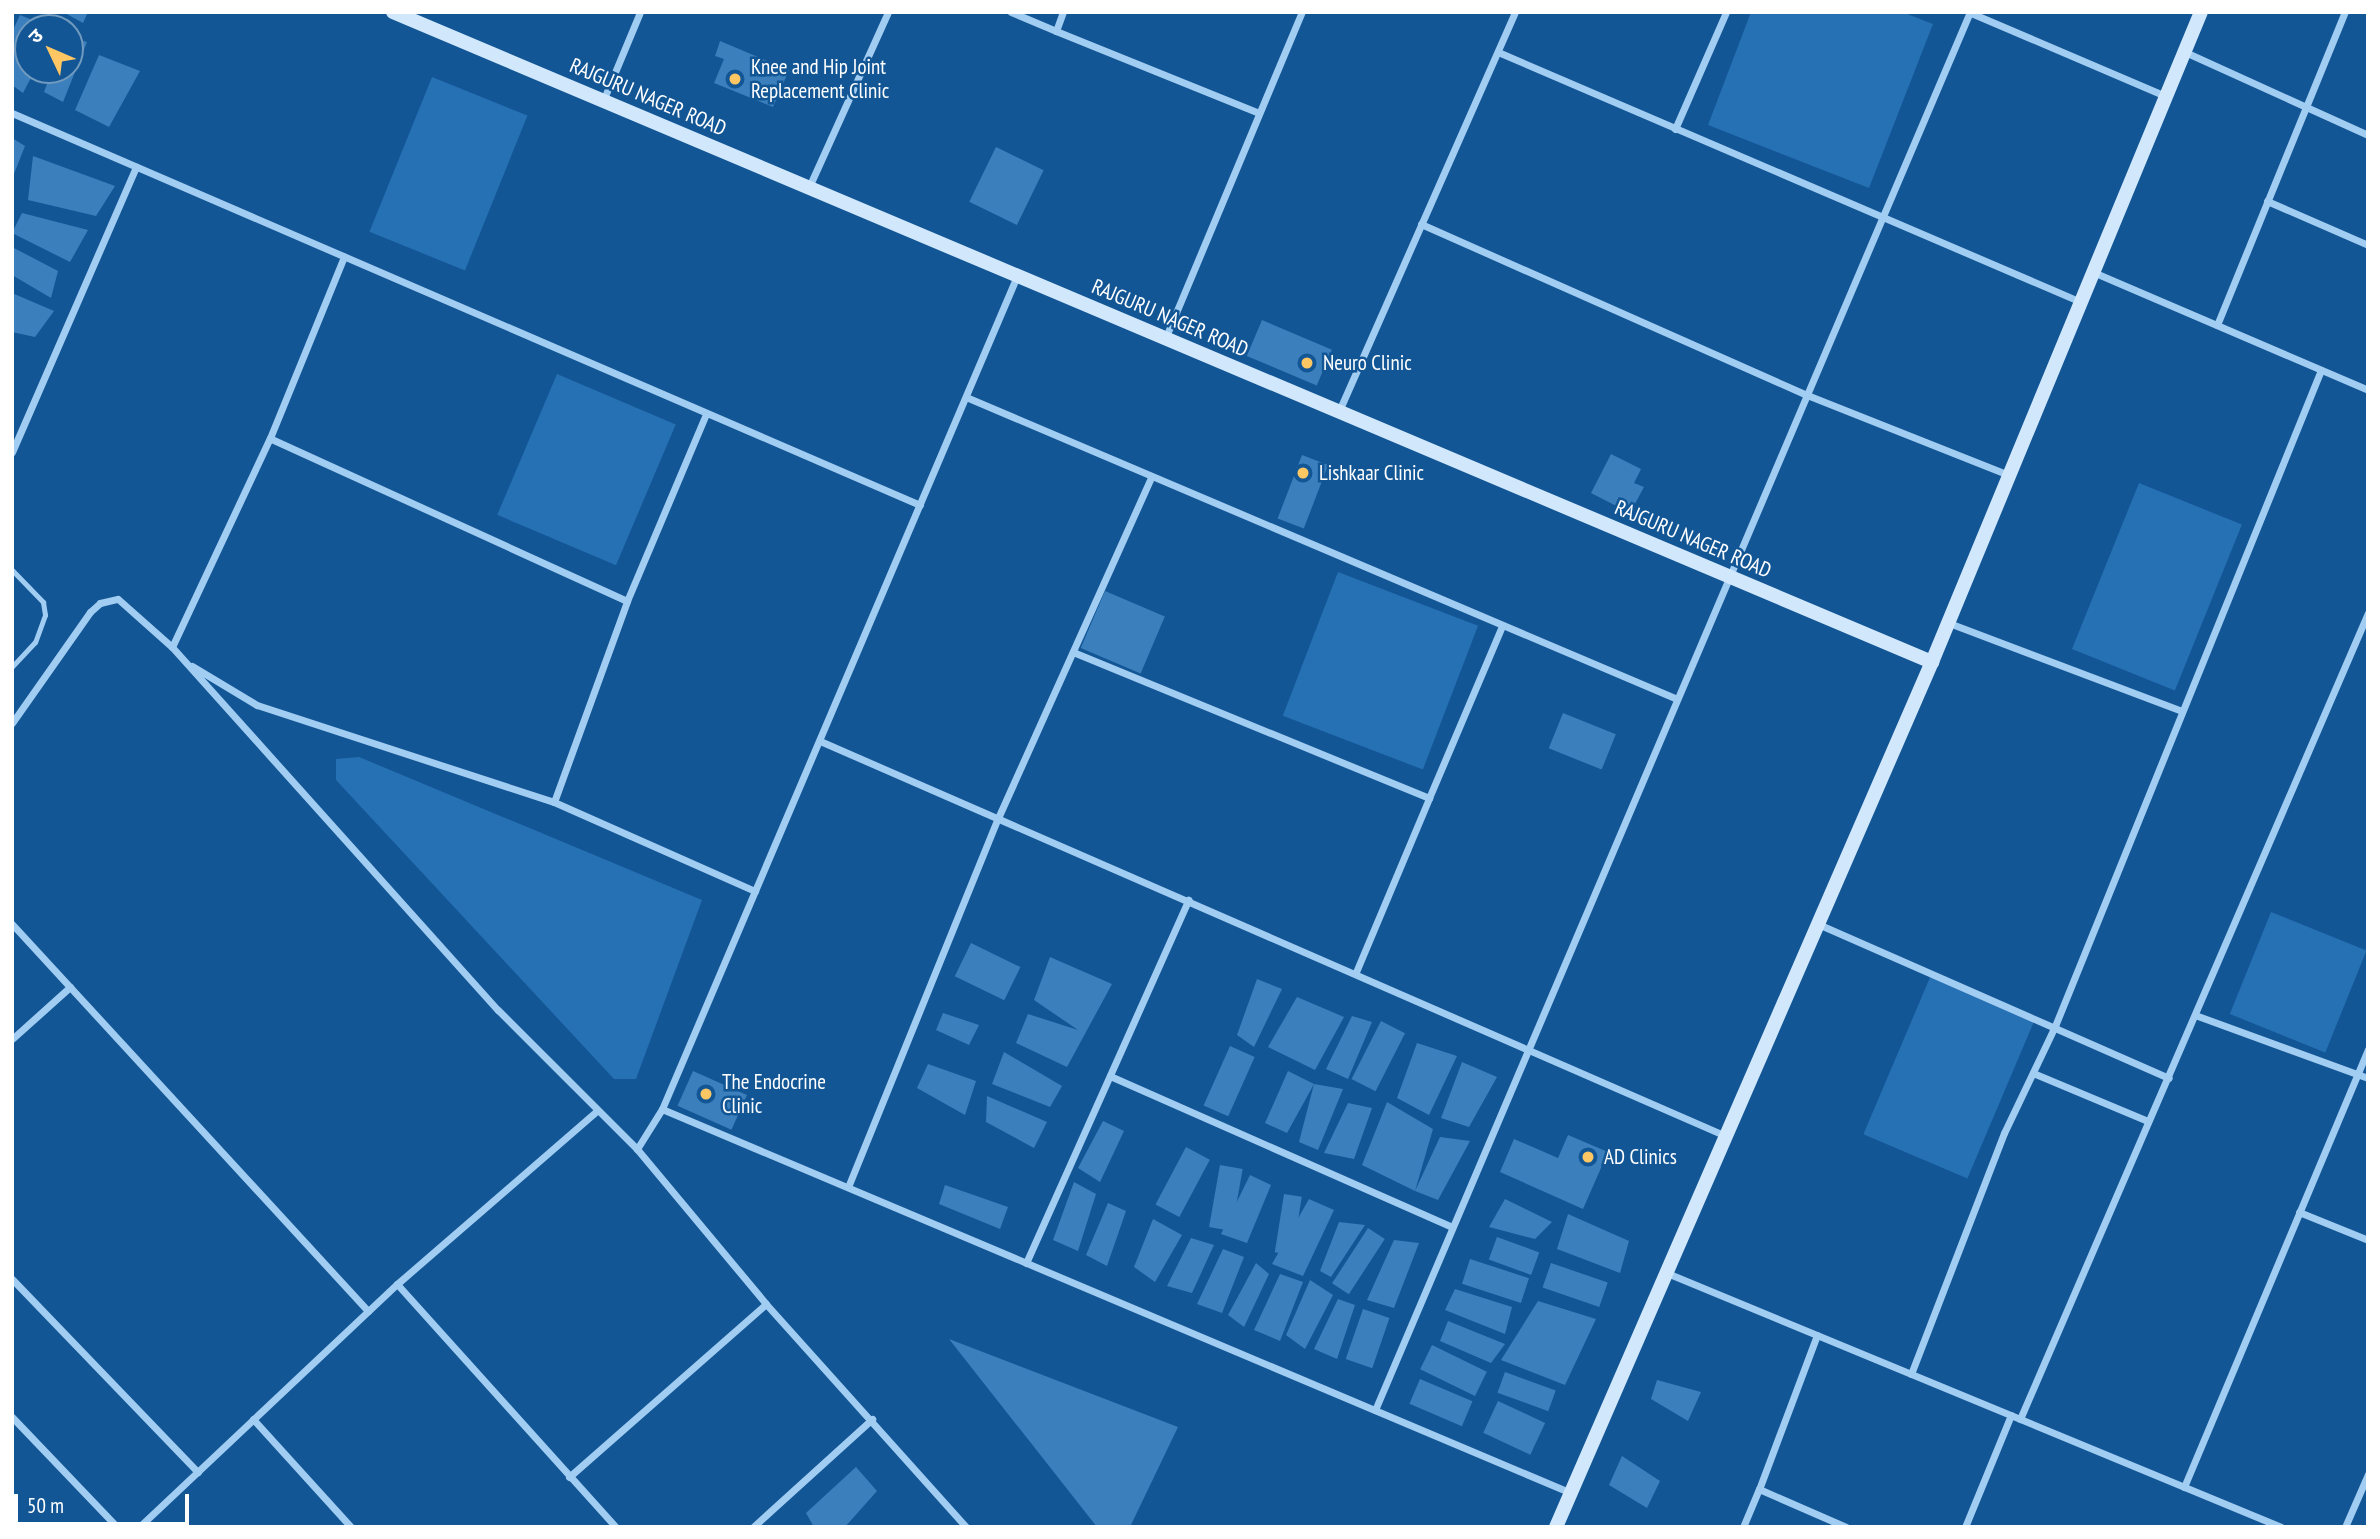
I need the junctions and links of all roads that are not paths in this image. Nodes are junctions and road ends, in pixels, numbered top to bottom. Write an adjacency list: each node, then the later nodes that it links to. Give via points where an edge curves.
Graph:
1 (393, 12): 16 (street, RAJGURU NAGER ROAD)
2 (640, 12): 16 (street)
3 (888, 12): 23 (street)
4 (1011, 12): 12 (street)
5 (1063, 12): 12 (street)
6 (1302, 12): 19 (street)
7 (1515, 12): 13 (street)
8 (1726, 12): 20 (street)
9 (2201, 12): 14 (street)
10 (2345, 12): 17 (street)
11 (1970, 13): 15 (street); 25 (street)
12 (1056, 31): 19 (street)
13 (1498, 52): 20 (street); 26 (street)
14 (2185, 52): 15 (street); 17 (street)
15 (2166, 96): 29 (street)
16 (603, 101): 23 (street, RAJGURU NAGER ROAD)
17 (2305, 110): 21 (street); 24 (street)
18 (12, 113): 22 (street)
19 (1259, 113): 33 (street)
20 (1675, 129): 25 (street)
21 (2368, 135)
22 (136, 167): 28 (street); 41 (street)
23 (809, 188): 30 (street, RAJGURU NAGER ROAD)
24 (2267, 201): 27 (street); 32 (street)
25 (1884, 217): 31 (street); 36 (street)
26 (1421, 224): 36 (street); 38 (street)
27 (2367, 242)
28 (344, 257): 39 (street); 40 (street)
29 (2094, 272): 31 (street); 32 (street)
30 (1017, 276): 33 (street, RAJGURU NAGER ROAD); 37 (street)
31 (2081, 302): 42 (street)
32 (2217, 325): 34 (street)
33 (1165, 339): 38 (street, RAJGURU NAGER ROAD)
34 (2321, 370): 35 (street); 57 (street)
35 (2368, 390)
36 (1807, 395): 42 (street); 46 (street)
37 (965, 397): 43 (street); 44 (street)
38 (1338, 412): 46 (street, RAJGURU NAGER ROAD)
39 (706, 414): 44 (street); 47 (street)
40 (270, 438): 47 (street); 51 (street)
41 (12, 452)
42 (2009, 475): 49 (street)
43 (1151, 477): 50 (street); 52 (street)
44 (920, 505): 59 (street)
45 (12, 570): 55 (lane, via 43,602 45,615 35,642)
46 (1729, 577): 54 (street, RAJGURU NAGER ROAD); 56 (street)
47 (627, 601): 61 (street)
48 (2368, 613): 69 (street)
49 (1948, 622): 54 (street); 57 (street)
50 (1502, 626): 56 (street); 60 (street)
51 (172, 647): 53 (street); 58 (street, via 118,598 100,603)
52 (1073, 652): 60 (street); 62 (street)
53 (185, 662): 61 (street, via 257,705); 80 (street, via 499,1010)
54 (1932, 662): 66 (street)
55 (12, 667)
56 (1677, 699): 72 (street)
57 (2182, 711): 70 (street)
58 (12, 723)
59 (820, 741): 62 (street); 63 (street)
60 (1429, 798): 67 (street)
61 (554, 802): 63 (street)
62 (998, 818): 64 (street); 84 (street)
63 (755, 891): 79 (street)
64 (1188, 900): 67 (street); 76 (street)
65 (12, 924): 68 (street)
66 (1818, 924): 70 (street); 82 (street)
67 (1356, 972): 72 (street)
68 (70, 987): 71 (street); 93 (street)
69 (2194, 1015): 75 (street); 77 (street)
70 (2055, 1026): 74 (street); 77 (street)
71 (12, 1039)
72 (1529, 1047): 82 (street); 86 (street)
73 (2368, 1049): 75 (street)
74 (2032, 1073): 81 (street); 95 (street, via 2004,1133)
75 (2357, 1074): 78 (street); 85 (street)
76 (1110, 1076): 86 (street); 88 (street)
77 (2169, 1078): 81 (street)
78 (2368, 1078)
79 (662, 1109): 83 (street); 84 (street)
80 (597, 1111): 83 (street); 91 (street)
81 (2148, 1121): 101 (street)
82 (1726, 1136): 89 (street)
83 (637, 1149): 92 (street)
84 (848, 1187): 88 (street)
85 (2298, 1212): 87 (street); 105 (street)
86 (1452, 1227): 96 (street)
87 (2368, 1240)
88 (1026, 1263): 96 (street)
89 (1667, 1273): 94 (street); 107 (street)
90 (12, 1279): 102 (street)
91 (397, 1284): 93 (street); 104 (street)
92 (766, 1304): 100 (street); 104 (street)
93 (368, 1311): 99 (street)
94 (1817, 1335): 95 (street); 106 (street)
95 (1911, 1374): 97 (street)
96 (1374, 1410): 107 (street)
97 (2011, 1415): 101 (street); 117 (street)
98 (12, 1417): 108 (street)
99 (253, 1419): 102 (street); 110 (street)
100 (872, 1419): 112 (street); 113 (street)
101 (2020, 1419): 105 (street)
102 (198, 1472): 109 (street)
103 (2368, 1474): 119 (street)
104 (569, 1476): 111 (street)
105 (2184, 1487): 118 (street)
106 (1759, 1489): 115 (street); 116 (street)
107 (1571, 1493): 114 (street)
108 (117, 1527)
109 (139, 1527)
110 (351, 1527)
111 (616, 1527)
112 (753, 1527)
113 (966, 1527)
114 (1556, 1527)
115 (1743, 1527)
116 (1846, 1527)
117 (1965, 1527)
118 (2281, 1527)
119 (2345, 1527)

